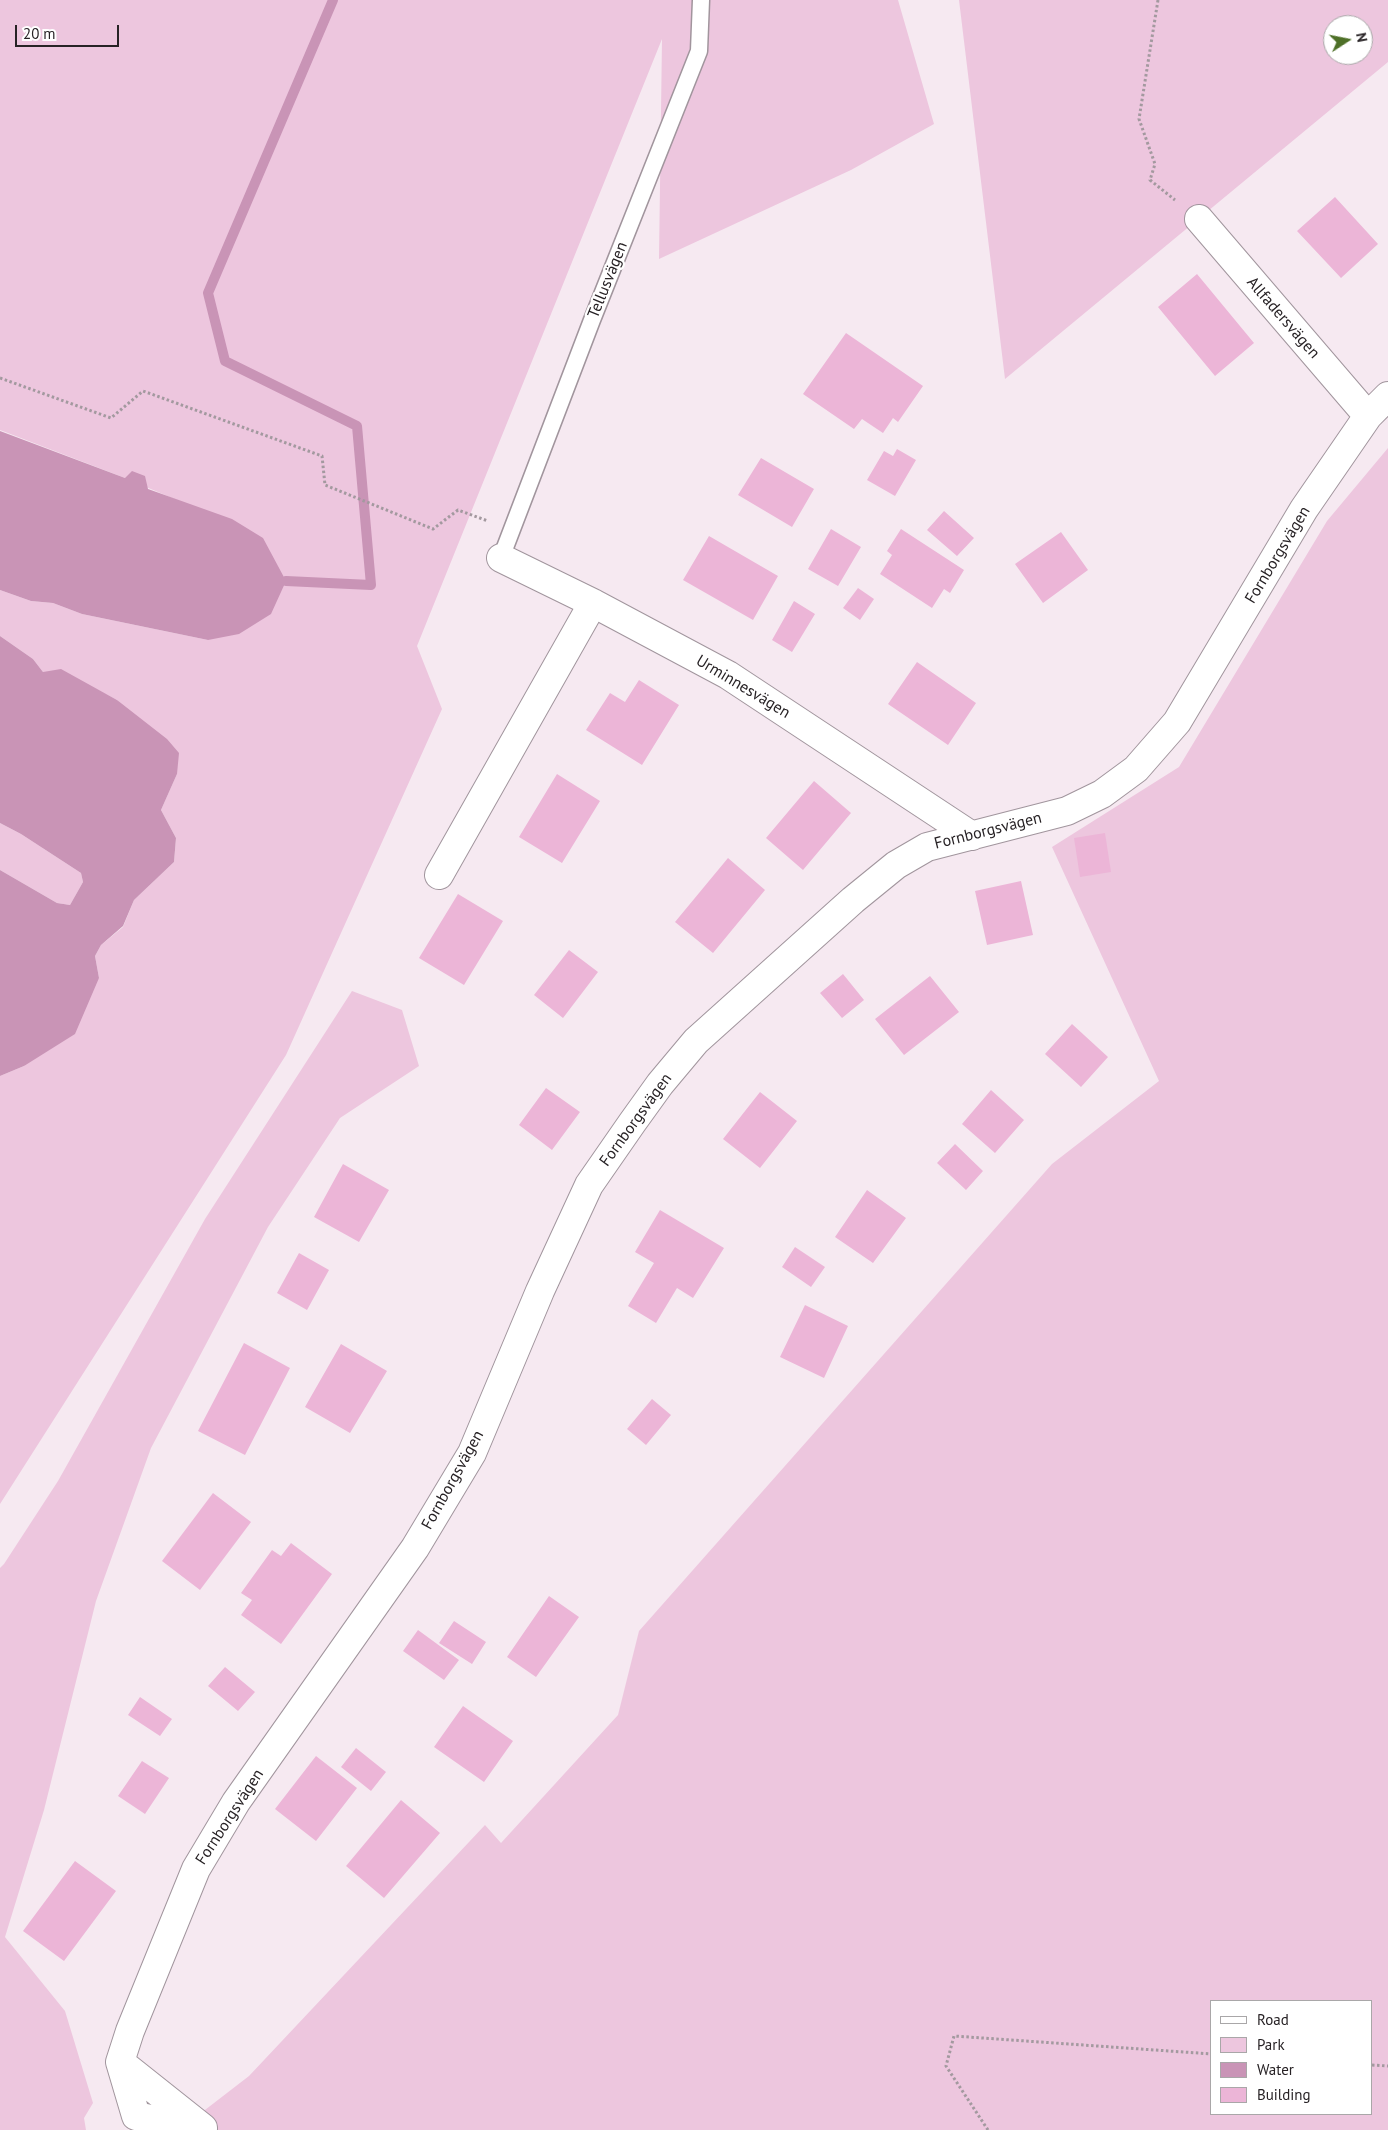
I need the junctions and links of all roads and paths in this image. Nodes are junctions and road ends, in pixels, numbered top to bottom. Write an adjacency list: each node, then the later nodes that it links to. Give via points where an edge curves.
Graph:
1 (701, 0): 7 (lane, Tellusvägen, via 699,51)
2 (1158, 0): 3 (path, via 1139,119 1155,164 1150,180)
3 (1198, 220): 6 (street, Allfadersvägen)
4 (0, 378): 7 (path, via 111,418 143,392 322,456 324,485 433,529 458,510)
5 (1388, 396): 6 (street, Fornborgsvägen)
6 (1368, 416): 10 (street, Fornborgsvägen, via 1304,509 1177,722 1136,769 1102,794 1067,811)
7 (512, 530): 8 (lane, Tellusvägen)
8 (501, 558): 9 (street, Urminnesvägen)
9 (593, 603): 10 (street, Urminnesvägen, via 728,675); 11 (street)
10 (972, 836): 15 (street, Fornborgsvägen, via 927,847 896,865 696,1041 660,1084 589,1185 472,1453 415,1548 236,1802 196,1869 120,2062 136,2116)
11 (439, 875)
12 (1210, 2054): 16 (path, via 954,2036 946,2066)
13 (1373, 2065): 14 (path)
14 (1388, 2066)
15 (203, 2130)
16 (988, 2130)

